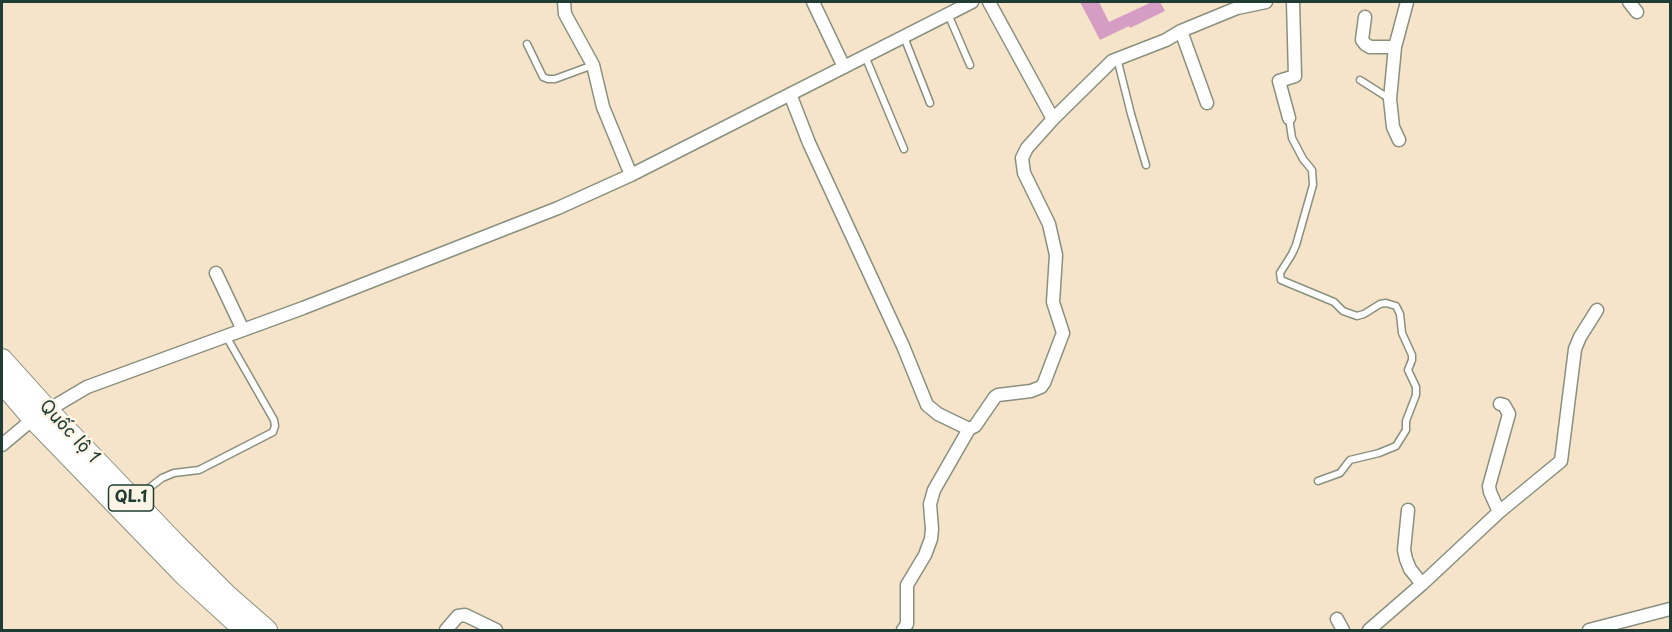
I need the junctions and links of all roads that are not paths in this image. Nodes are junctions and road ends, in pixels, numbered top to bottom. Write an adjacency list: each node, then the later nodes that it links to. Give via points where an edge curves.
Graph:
1 (564, 2): 16 (street, via 565,14)
2 (813, 2): 18 (street)
3 (972, 2): 8 (street)
4 (990, 2): 25 (street)
5 (1266, 2): 10 (street, via 1237,8)
6 (1293, 2): 24 (street, via 1294,76 1279,81)
7 (1407, 2): 13 (street)
8 (948, 14): 11 (street); 17 (lane)
9 (1365, 17): 13 (street, via 1365,44)
10 (1181, 32): 15 (street); 23 (street)
11 (904, 36): 14 (street); 22 (lane)
12 (527, 44): 16 (lane, via 543,77 548,79)
13 (1395, 47): 21 (street)
14 (865, 56): 18 (street); 27 (lane)
15 (1117, 58): 25 (street); 28 (lane)
16 (593, 65): 29 (street, via 603,107)
17 (970, 65)
18 (844, 67): 20 (street)
19 (1360, 80): 21 (lane)
20 (790, 94): 29 (street); 38 (street, via 925,402 938,414)
21 (1390, 99): 26 (street, via 1393,127)
22 (930, 103)
23 (1206, 103)
24 (1289, 118): 40 (lane, via 1292,138 1312,170 1313,185 1296,245 1280,273 1281,280 1357,316 1380,304 1396,306 1412,355 1409,375 1416,387 1406,430 1396,446 1350,460 1340,473)
25 (1053, 119): 38 (street, via 1026,148 1022,165 1050,229 1056,255 1053,307 1063,333 1041,387 998,395)
26 (1399, 140)
27 (904, 149)
28 (1146, 165)
29 (632, 175): 32 (street, via 544,214)
30 (216, 273): 32 (street)
31 (1597, 310): 43 (street, via 1575,349 1561,461)
32 (243, 330): 33 (street)
33 (225, 336): 37 (street, via 87,387); 41 (lane, via 274,420 273,432 199,470 162,478)
34 (2, 359): 37 (highway, Quốc lộ 1 / QL.1)
35 (2, 383): 37 (highway, Quốc lộ 1 / QL.1)
36 (1500, 404): 43 (street, via 1509,414 1490,486)
37 (40, 414): 39 (street); 41 (highway, Quốc lộ 1 / QL.1); 46 (highway, Quốc lộ 1 / QL.1, via 185,576)
38 (969, 429): 50 (street, via 934,490 930,504 931,539 907,585 908,624)
39 (2, 444)
40 (1318, 481)
41 (133, 500): 47 (highway, Quốc lộ 1 / QL.1, via 207,576)
42 (1408, 510): 44 (street, via 1404,550 1410,569)
43 (1499, 512): 44 (street)
44 (1422, 584): 51 (street)
45 (1671, 609): 52 (street)
46 (244, 630)
47 (267, 630)
48 (446, 630): 49 (street, via 458,616 465,615)
49 (496, 630)
50 (903, 630)
51 (1369, 630)
52 (1589, 630)

